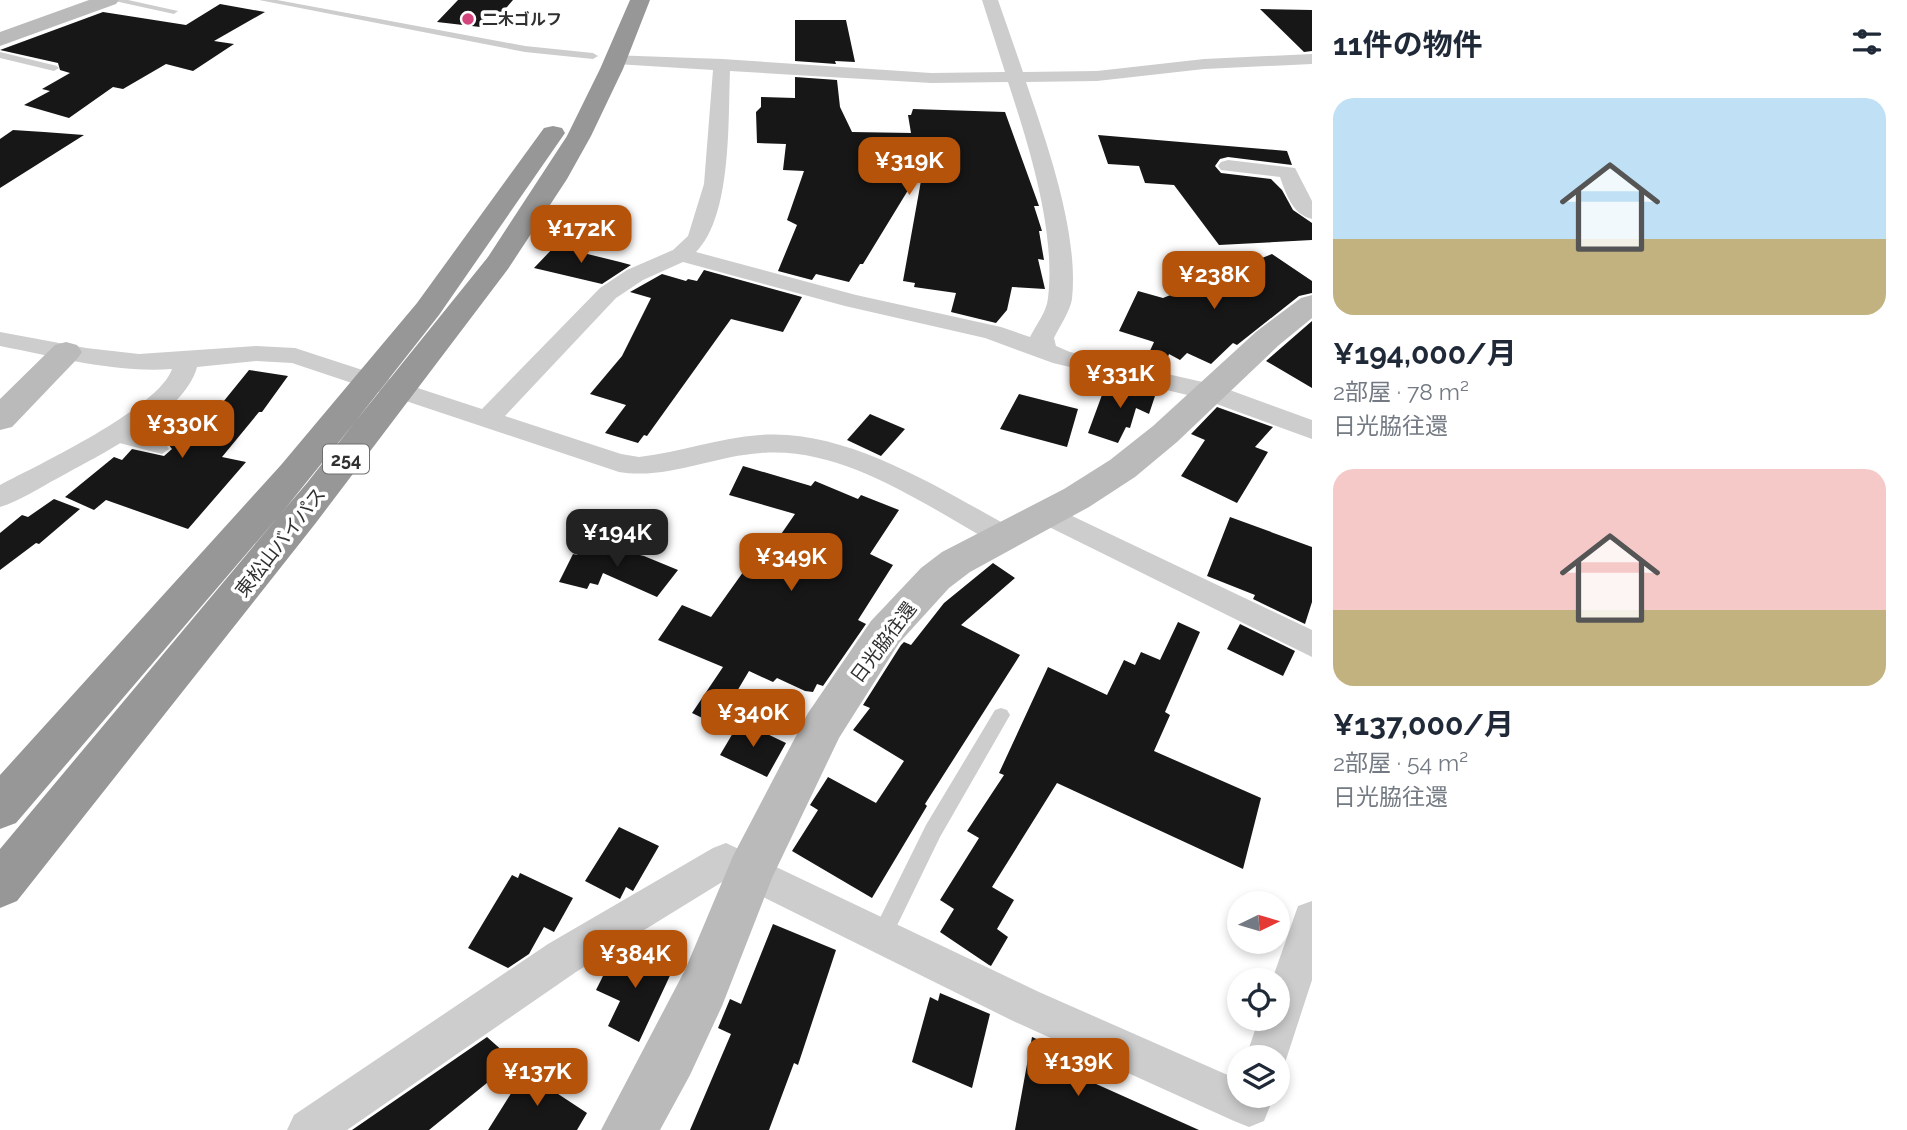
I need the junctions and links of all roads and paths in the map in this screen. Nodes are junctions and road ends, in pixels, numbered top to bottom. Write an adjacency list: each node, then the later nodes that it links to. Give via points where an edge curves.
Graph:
1 (111, 0): 6 (lane); 7 (street)
2 (263, 0): 9 (lane, via 525,48)
3 (615, 0): 9 (highway, 東松山バイパス / 254)
4 (640, 0): 9 (highway, 東松山バイパス / 254)
5 (990, 0): 13 (street)
6 (174, 11)
7 (0, 39)
8 (0, 55): 12 (lane)
9 (605, 57): 11 (street); 22 (highway, 東松山バイパス / 254, via 579,135 538,203)
10 (1312, 59): 13 (street, via 1097,76)
11 (722, 64): 13 (street, via 931,78); 16 (street, via 715,184 698,238)
12 (54, 68)
13 (1016, 75): 19 (street, via 1037,142 1060,247 1060,301 1042,338)
14 (1228, 166): 15 (street, via 1288,172 1298,198)
15 (1312, 213)
16 (681, 255): 19 (street, via 992,332); 25 (street, via 608,293)
17 (1312, 304): 23 (street, 日光脇往還)
18 (0, 339): 20 (street)
19 (1045, 350): 23 (street, via 1062,358)
20 (66, 352): 21 (street, via 139,362); 24 (street)
21 (186, 360): 22 (street, via 280,353); 27 (street, via 177,384)
22 (386, 385): 25 (street); 34 (highway, 東松山バイパス / 254, via 294,474); 36 (highway, 東松山バイパス / 254, via 238,596)
23 (1208, 391): 26 (street); 30 (street, 日光脇往還, via 1145,451 1103,483)
24 (0, 419)
25 (486, 420): 31 (street, via 590,455 639,466 773,443 817,449 879,470)
26 (1312, 430)
27 (109, 436): 28 (lane); 29 (street)
28 (163, 449)
29 (0, 497)
30 (1047, 514): 31 (street, 日光脇往還); 32 (street)
31 (1002, 536): 35 (street, 日光脇往還, via 935,578 886,632 823,726)
32 (1312, 644)
33 (1001, 715): 38 (lane, via 933,831)
34 (0, 808)
35 (750, 872): 38 (street); 42 (street, via 726,860 562,958); 43 (street, 日光脇往還, via 704,988)
36 (0, 885)
37 (1312, 919): 39 (street)
38 (881, 937): 41 (street)
39 (1304, 971): 40 (street)
40 (1272, 1045)
41 (1227, 1096)
42 (309, 1130)
43 (629, 1130)

